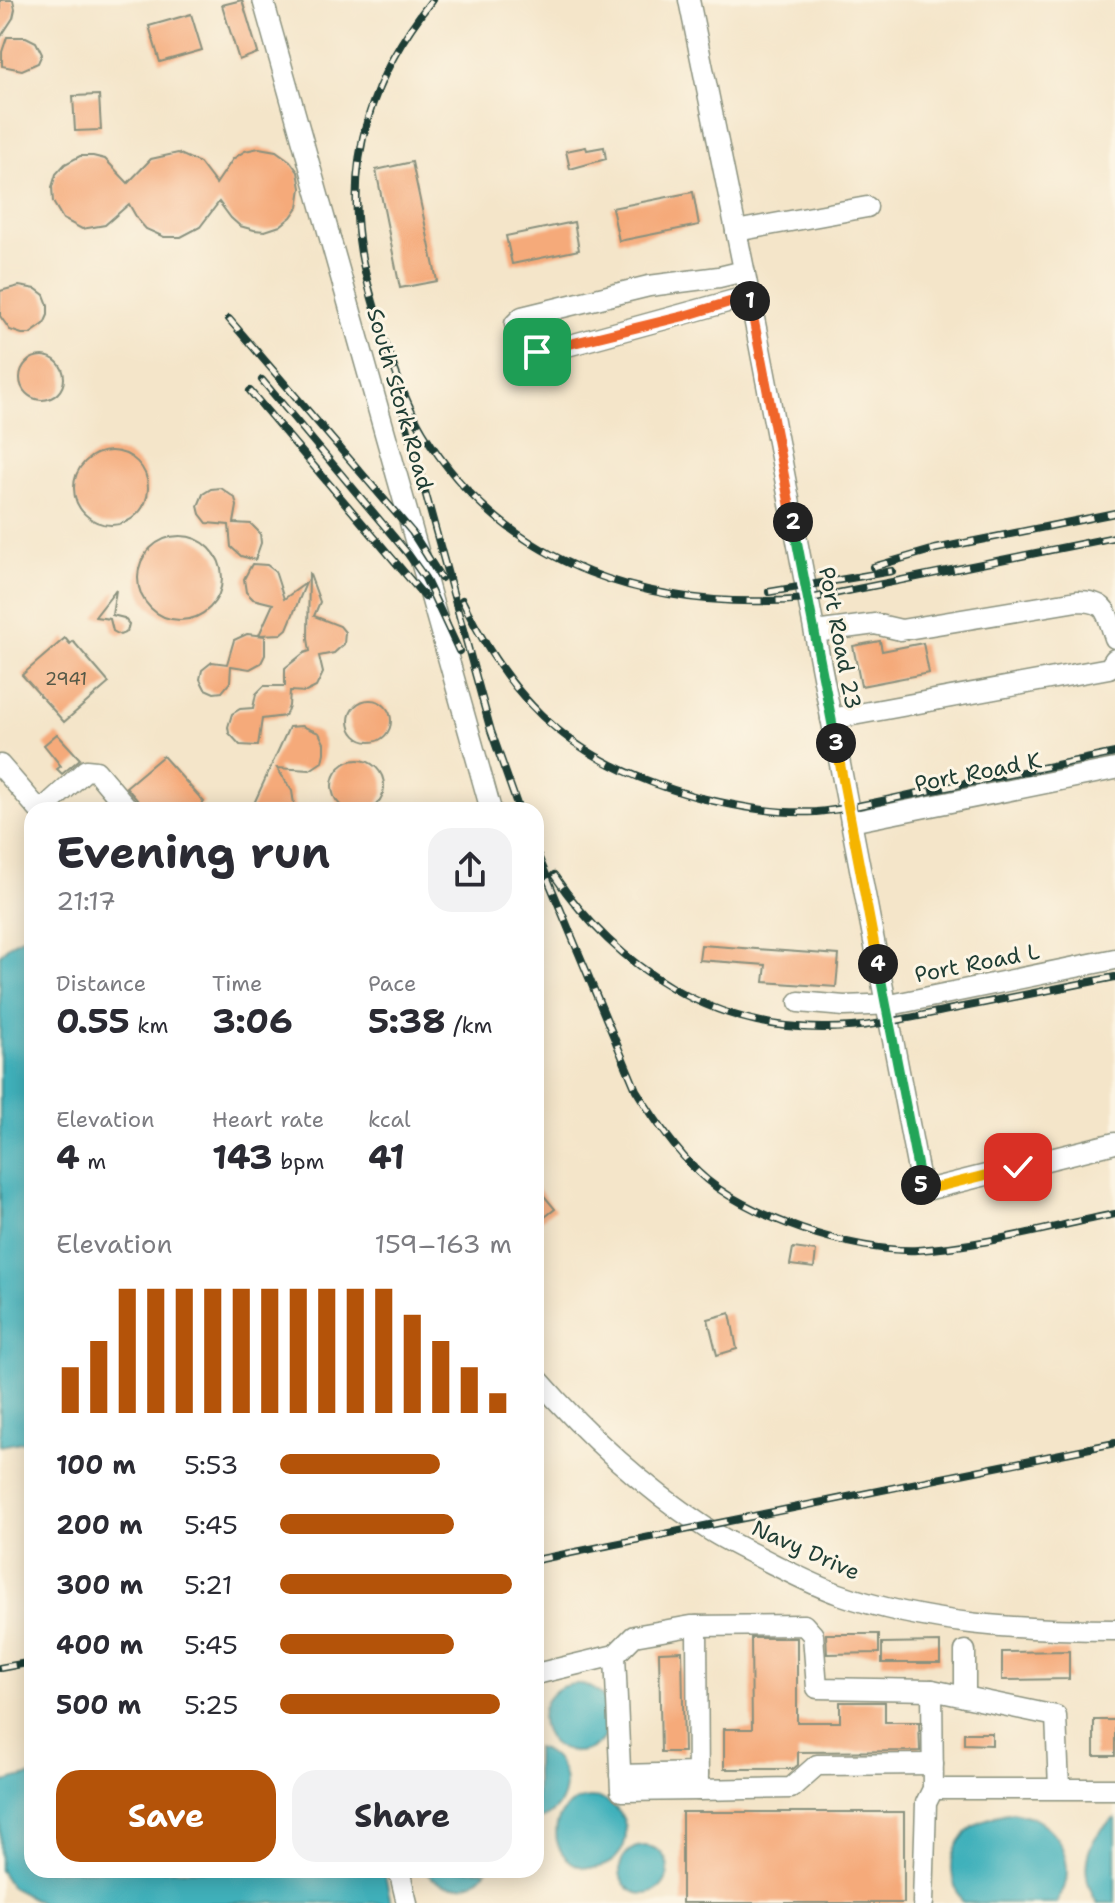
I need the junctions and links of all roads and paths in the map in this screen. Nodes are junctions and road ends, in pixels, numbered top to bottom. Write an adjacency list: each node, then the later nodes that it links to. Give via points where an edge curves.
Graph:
1 (263, 0): 16 (street, South Stork Road)
2 (689, 0): 4 (street, Port Road 23)
3 (867, 207): 4 (street)
4 (736, 231): 5 (street, Port Road 23)
5 (744, 271): 6 (street, Port Road 23); 6 (street, via 649,286 522,317 515,324 517,340 525,350 556,349)
6 (749, 296): 7 (street, Port Road 23)
7 (815, 632): 8 (street, via 875,624 901,630 1095,601 1105,608); 10 (street, Port Road 23)
8 (1115, 638)
9 (1115, 659): 10 (street, via 1109,668)
10 (831, 719): 17 (street, Port Road 23)
11 (0, 765): 13 (street)
12 (1115, 769): 17 (street, Port Road K)
13 (34, 802)
14 (50, 802): 15 (street, via 86,770 96,771)
15 (122, 802)
16 (489, 802)
17 (851, 822): 20 (street, Port Road 23)
18 (1115, 959): 20 (street, Port Road L)
19 (799, 1002): 20 (street, Port Road L)
20 (886, 1004): 21 (street, Port Road 23, via 922,1191)
21 (1115, 1143)
22 (544, 1385): 24 (street, Navy Drive, via 605,1447 677,1508 813,1584 883,1606 969,1623)
23 (697, 1626): 26 (street, via 634,1636); 28 (street, via 804,1625 813,1635 817,1688); 31 (street)
24 (1115, 1630)
25 (965, 1651): 29 (street)
26 (615, 1655): 27 (street); 31 (street, via 621,1791)
27 (544, 1672)
28 (932, 1690): 29 (street); 30 (street)
29 (965, 1697): 32 (street, via 1056,1716)
30 (933, 1764): 31 (street, via 817,1765 791,1788); 33 (street)
31 (698, 1782)
32 (1059, 1788): 33 (street); 34 (street)
33 (933, 1789): 37 (street, via 926,1803)
34 (1115, 1789)
35 (401, 1878): 36 (street)
36 (407, 1903)
37 (923, 1903)

